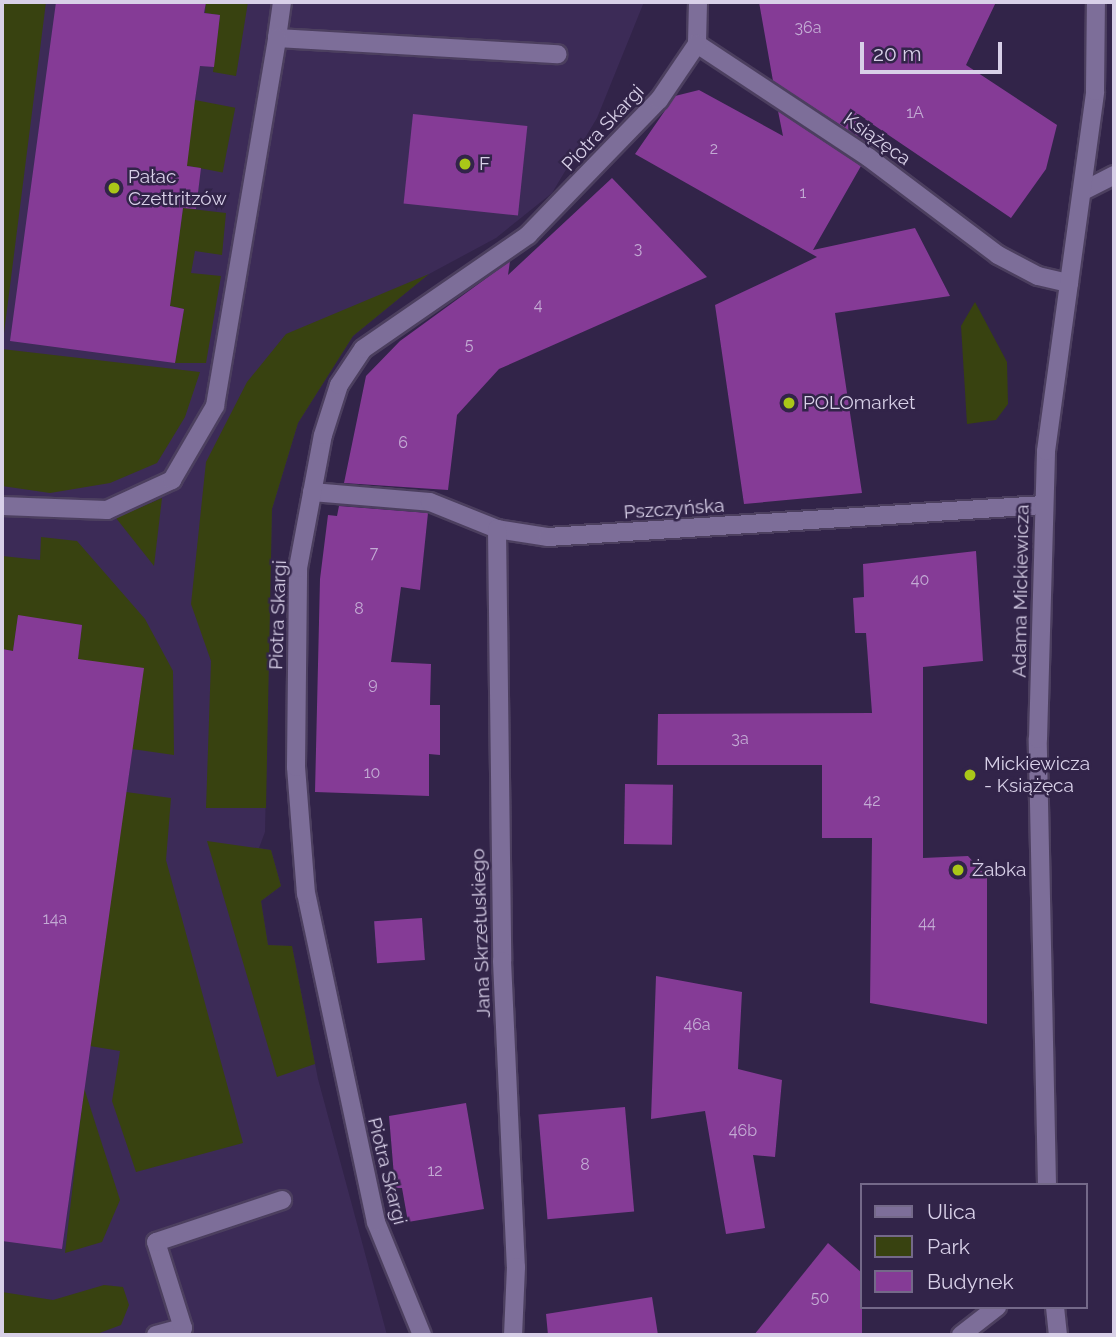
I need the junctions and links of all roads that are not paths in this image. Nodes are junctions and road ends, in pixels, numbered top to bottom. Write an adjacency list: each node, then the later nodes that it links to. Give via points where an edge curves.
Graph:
1 (282, 2): 4 (street)
2 (698, 2): 5 (street)
3 (1096, 2): 8 (street, Adama Mickiewicza)
4 (277, 38): 6 (street); 12 (street, via 215,406 172,480 107,510)
5 (697, 44): 9 (street, Książęca, via 868,157 998,255 1038,276); 10 (street, Piotra Skargi, via 659,100 528,235 363,349 339,385)
6 (558, 54)
7 (1114, 175): 8 (street)
8 (1083, 191): 9 (street, Adama Mickiewicza)
9 (1069, 283): 11 (street, Adama Mickiewicza, via 1049,399)
10 (312, 492): 13 (street, Pszczyńska, via 430,502); 19 (street, Piotra Skargi, via 298,568 296,767 306,894 376,1222)
11 (1044, 505): 13 (street, Pszczyńska, via 634,534 548,537); 14 (street, Adama Mickiewicza, via 1038,739)
12 (2, 506)
13 (497, 529): 20 (street, Jana Skrzetuskiego)
14 (1048, 1183)
15 (282, 1200): 18 (street, via 156,1242 183,1328)
16 (994, 1309): 21 (street)
17 (1055, 1309): 22 (street)
18 (156, 1335)
19 (422, 1335)
20 (513, 1335)
21 (961, 1335)
22 (1058, 1335)

